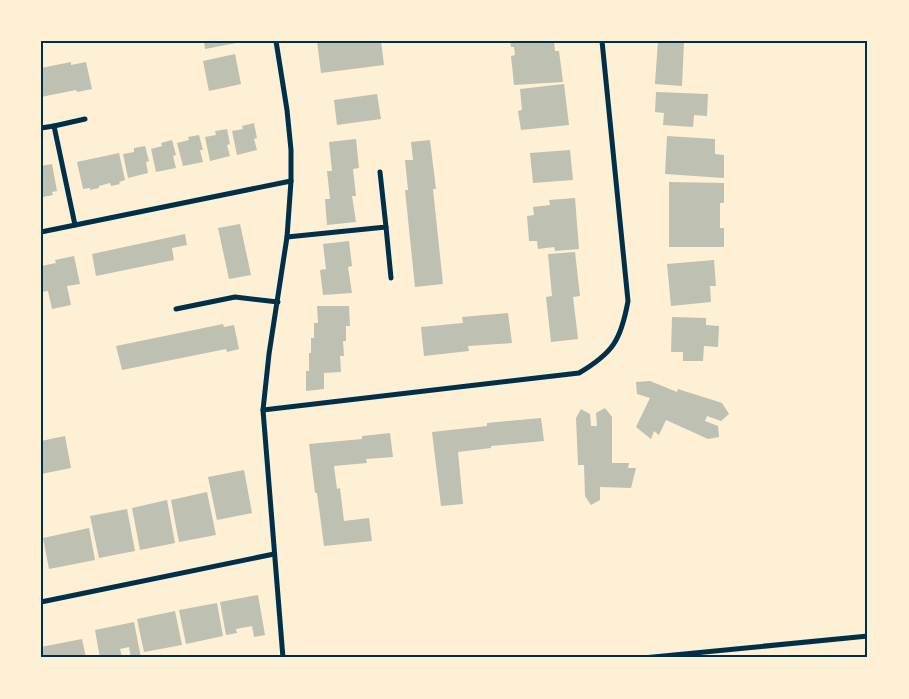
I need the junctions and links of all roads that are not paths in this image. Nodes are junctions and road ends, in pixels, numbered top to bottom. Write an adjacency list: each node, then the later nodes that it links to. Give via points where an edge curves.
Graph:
1 (276, 41): 7 (street, via 287,110)
2 (602, 41): 15 (street, via 628,301 619,335 609,352 579,374)
3 (84, 119): 4 (street)
4 (54, 126): 5 (street); 8 (street)
5 (41, 128)
6 (380, 172): 9 (street)
7 (291, 181): 8 (street); 11 (street)
8 (75, 225): 10 (street)
9 (386, 228): 11 (street); 12 (street)
10 (41, 232)
11 (287, 237): 13 (street)
12 (391, 278)
13 (278, 302): 14 (street, via 235,297); 15 (street)
14 (176, 309)
15 (263, 410): 16 (street)
16 (274, 554): 17 (street); 19 (street)
17 (41, 602)
18 (868, 636): 20 (street)
19 (283, 658)
20 (643, 658)

